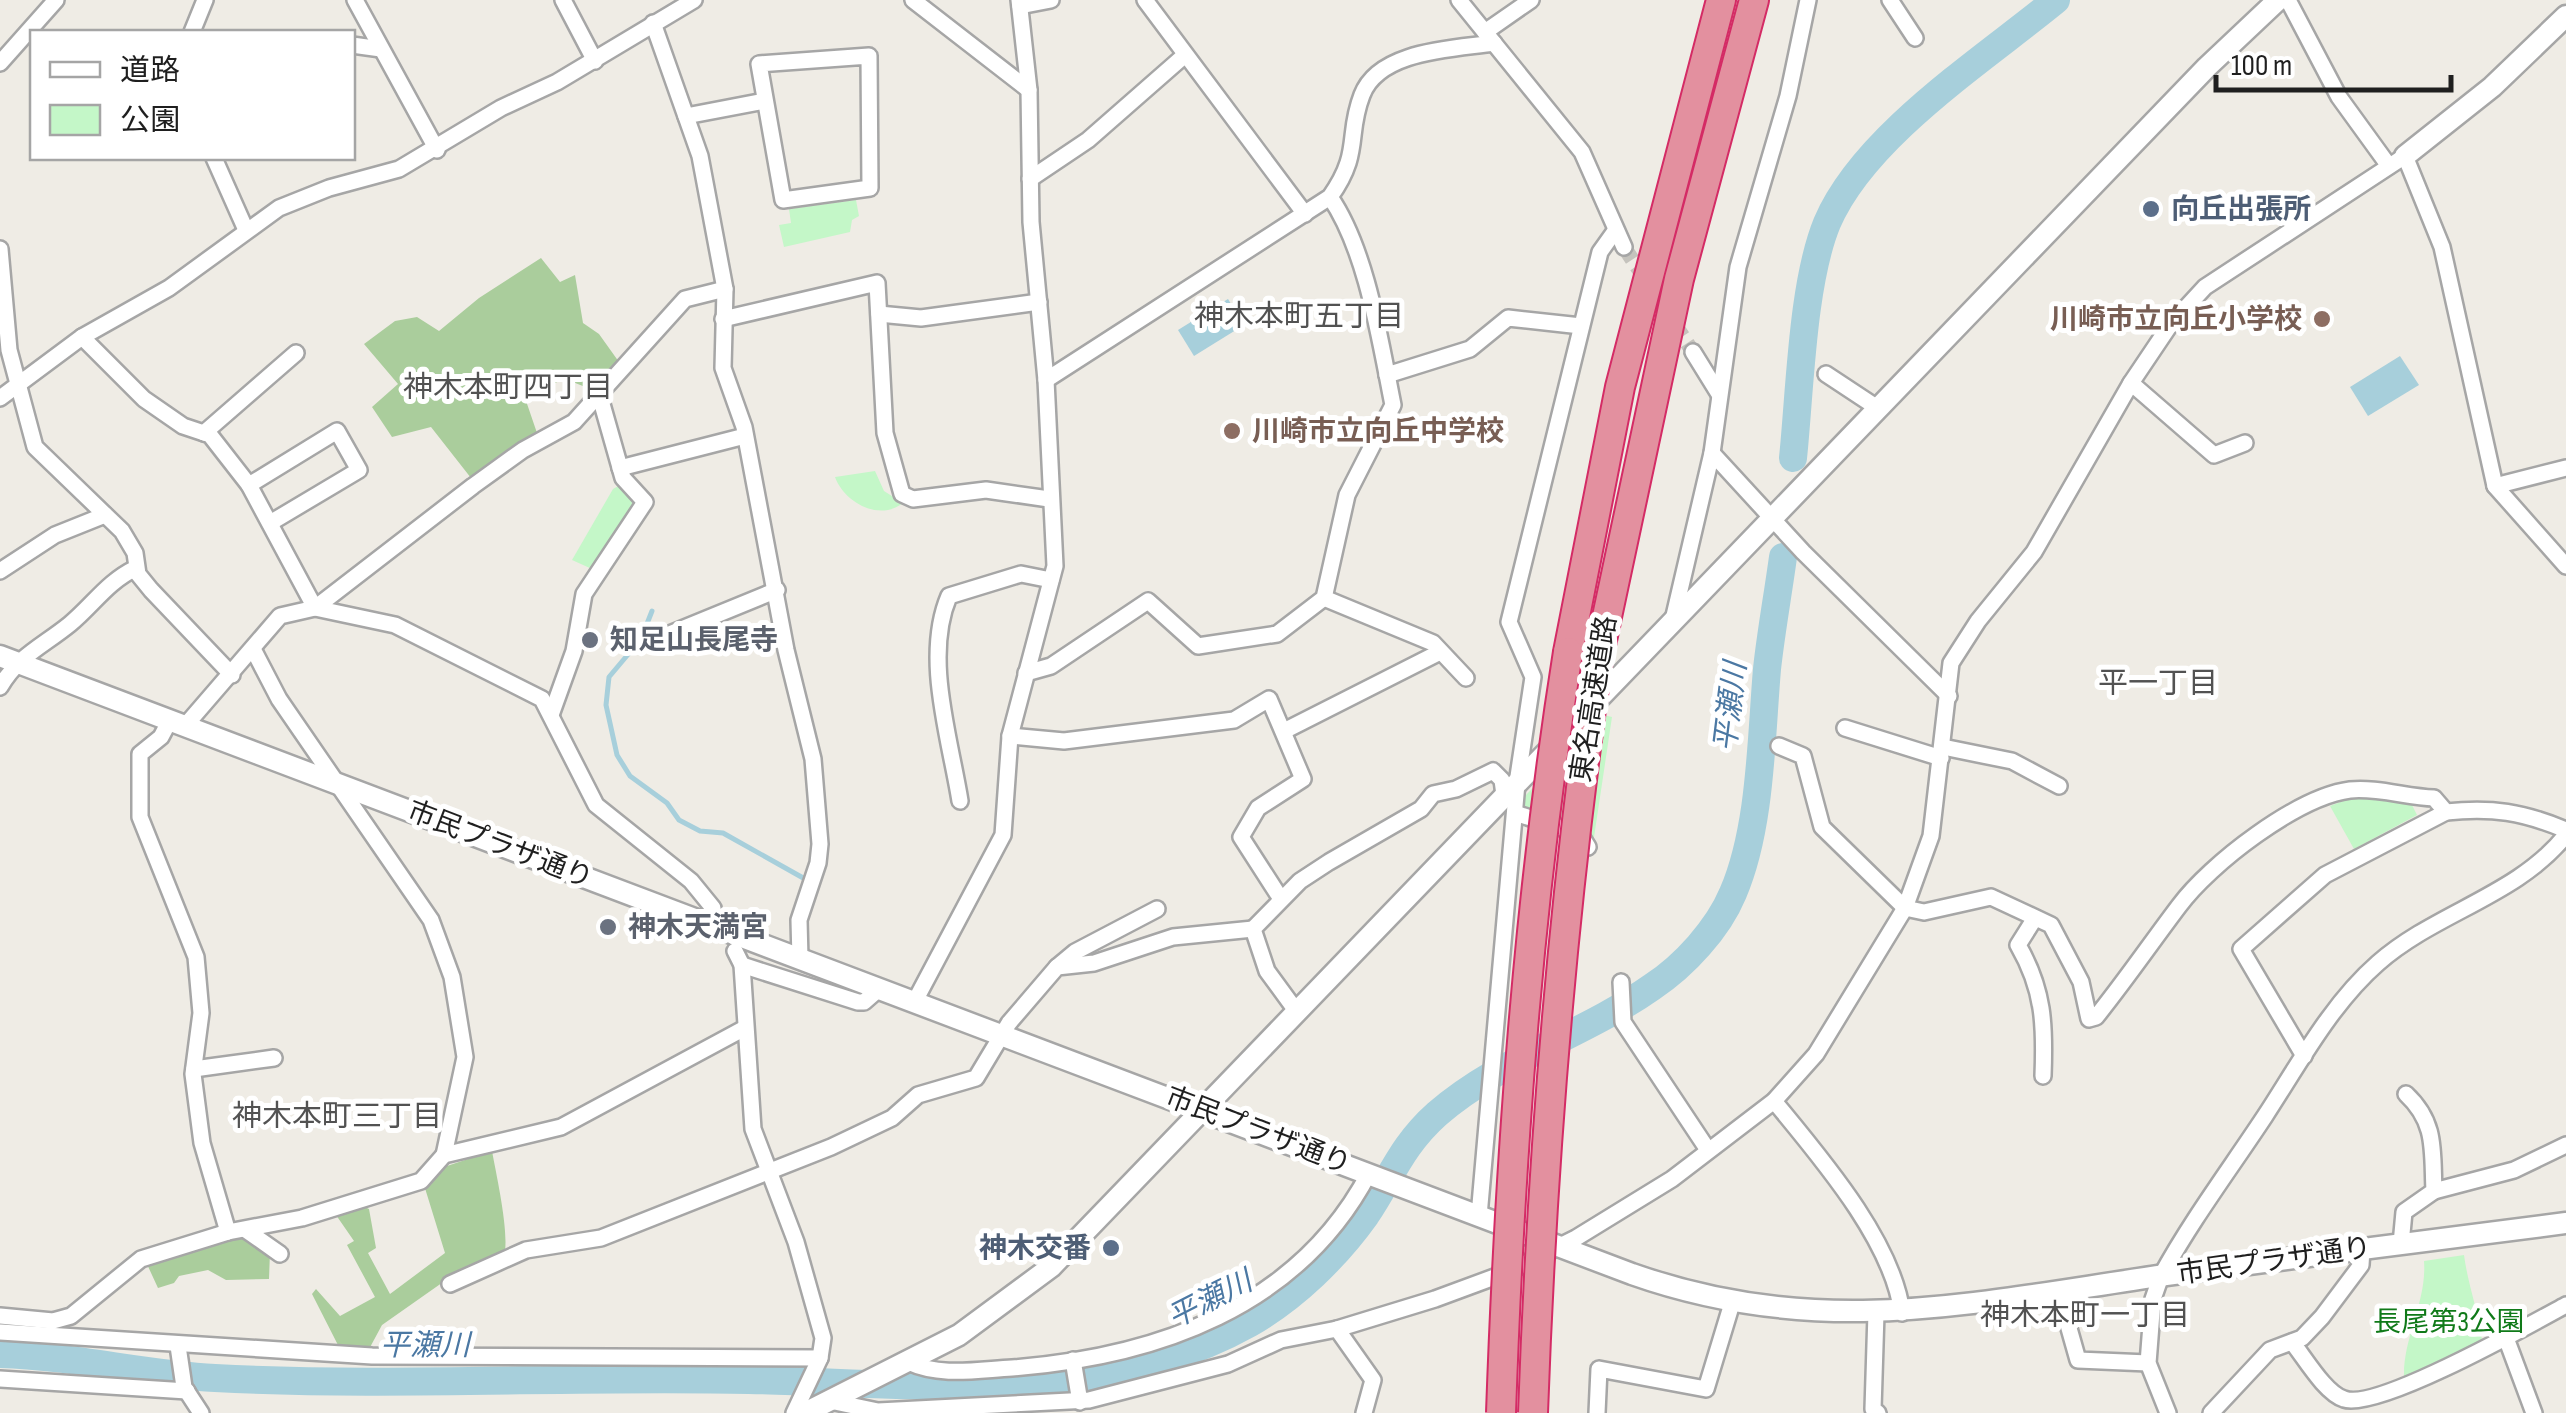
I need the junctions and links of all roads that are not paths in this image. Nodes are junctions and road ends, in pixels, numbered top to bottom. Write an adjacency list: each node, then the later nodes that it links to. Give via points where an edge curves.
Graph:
1 (56, 0): 27 (street)
2 (205, 0): 20 (street)
3 (355, 0): 24 (street)
4 (563, 0): 26 (street)
5 (694, 0): 19 (street)
6 (912, 0): 28 (street)
7 (1050, 0): 17 (street)
8 (1145, 0): 25 (street)
9 (1459, 0): 21 (street)
10 (1531, 0): 21 (street)
11 (1722, 0): 163 (highway, 東名高速道路, bridge, via 1620,387 1568,652 1528,956)
12 (1754, 0): 164 (highway, 東名高速道路, bridge, via 1679,278 1598,659 1560,956 1540,1198)
13 (1808, 0): 54 (street, via 1738,267)
14 (1890, 0): 22 (street)
15 (2278, 0): 57 (street)
16 (2288, 0): 33 (street, via 2339,97)
17 (1019, 3): 28 (street)
18 (2566, 16): 33 (street, via 2492,88)
19 (653, 23): 26 (street); 30 (street)
20 (193, 30)
21 (1490, 37): 35 (street, via 1380,70 1362,94 1352,162); 38 (street, via 1582,152)
22 (1915, 38)
23 (355, 45): 24 (street)
24 (381, 49): 31 (street)
25 (1185, 54): 34 (street, via 1088,140); 36 (street)
26 (595, 60): 31 (street)
27 (0, 63)
28 (1029, 90): 34 (street)
29 (764, 101): 29 (street, via 760,64 870,56 870,188 783,200); 30 (street)
30 (686, 116): 41 (street)
31 (436, 150): 37 (street, via 280,208)
32 (215, 160): 37 (street)
33 (2397, 162): 52 (street, via 2205,287); 65 (street, via 2442,246)
34 (1030, 179): 42 (street)
35 (1330, 197): 36 (street); 49 (street, via 1348,223)
36 (1305, 214): 51 (street)
37 (246, 230): 46 (street, via 169,288)
38 (1614, 231): 39 (street); 45 (street, via 1600,252)
39 (1624, 247)
40 (0, 249): 53 (street)
41 (725, 289): 44 (street); 55 (street, via 685,299)
42 (1039, 302): 43 (street, via 921,318); 51 (street)
43 (880, 314): 44 (street, via 877,283); 66 (street, via 885,433 902,494 913,499 986,490)
44 (723, 319): 59 (street, via 723,368)
45 (1582, 326): 49 (street, via 1508,318 1470,349); 96 (street, via 1509,622 1532,676)
46 (82, 337): 53 (street); 58 (street, via 144,399)
47 (1693, 352): 54 (street)
48 (296, 353): 58 (street)
49 (1386, 374): 75 (street, via 1393,405 1348,495)
50 (1826, 374): 57 (street)
51 (1046, 380): 66 (street)
52 (2131, 383): 60 (street, via 2214,456); 86 (street, via 2034,552 1951,663)
53 (16, 387): 56 (street); 67 (street, via 35,447)
54 (1720, 394): 61 (street)
55 (600, 397): 62 (street); 76 (street)
56 (0, 398)
57 (1879, 409): 68 (street)
58 (204, 433): 64 (street)
59 (745, 436): 62 (street); 74 (street)
60 (2244, 443)
61 (1712, 453): 68 (street); 77 (street)
62 (620, 468): 87 (street, via 644,502 584,594 574,651)
63 (2566, 468): 65 (street)
64 (249, 485): 69 (street); 69 (street, via 337,431 358,470)
65 (2494, 486): 70 (street)
66 (1048, 498): 73 (street, via 1055,566)
67 (104, 515): 71 (street, via 122,531); 72 (street, via 55,535)
68 (1772, 520): 77 (street); 86 (street)
69 (270, 523): 76 (street)
70 (2566, 566)
71 (136, 568): 81 (street, via 112,580 70,623); 83 (street)
72 (0, 571)
73 (1050, 580): 82 (street); 97 (street, via 1021,574 949,596 940,617 940,678)
74 (777, 590): 78 (street); 107 (street, via 813,759 819,821 818,863 799,920)
75 (1324, 598): 80 (street); 82 (street, via 1277,634 1198,646 1148,601 1051,666)
76 (314, 608): 79 (street, via 280,616); 87 (street, via 395,625 542,699)
77 (1672, 624): 96 (street)
78 (650, 642)
79 (253, 649): 83 (street); 94 (street, via 271,688)
80 (1440, 652): 84 (street); 90 (street)
81 (8, 659): 85 (street); 88 (street, 市民プラザ通り)
82 (1026, 673): 91 (street)
83 (232, 674): 88 (street)
84 (1466, 678)
85 (0, 687)
86 (1949, 696): 93 (street)
87 (551, 715): 102 (street, via 596,805 691,881)
88 (178, 723): 94 (street, 市民プラザ通り); 117 (street, via 140,754 140,817 196,957 201,1013)
89 (1845, 728): 93 (street)
90 (1284, 730): 91 (street, via 1269,699 1234,720 1064,741); 101 (street, via 1304,779 1258,808 1242,837)
91 (1010, 736): 111 (street, via 1003,835)
92 (1779, 746): 103 (street, via 1802,756 1822,827)
93 (1942, 752): 95 (street, via 2012,762); 103 (street, via 1931,836)
94 (339, 784): 107 (street, 市民プラザ通り); 124 (street, via 431,920 445,952 465,1057)
95 (2059, 786)
96 (1512, 797): 100 (street, via 1580,834); 101 (street, via 1492,771 1433,794); 112 (street); 128 (street)
97 (960, 801)
98 (2446, 812): 99 (street, via 2524,812); 105 (street, via 2434,798 2350,790 2304,805 2181,903 2096,1018 2089,1019 2065,944 2051,925); 115 (street, via 2325,875 2240,949)
99 (2566, 833): 115 (street, via 2519,880 2425,929 2377,964)
100 (1588, 846)
101 (1281, 899): 106 (street)
102 (713, 908)
103 (1905, 908): 105 (street, via 1934,910 1991,897); 120 (street, via 1816,1054)
104 (1157, 909): 108 (street)
105 (2034, 918): 118 (street, via 2018,945 2046,1020)
106 (1253, 928): 108 (street, via 1173,937 1094,963); 112 (street, via 1267,972)
107 (800, 959): 110 (street, 市民プラザ通り)
108 (1057, 967): 114 (street)
109 (1621, 985): 123 (street, via 1623,1022)
110 (880, 988): 111 (street, 市民プラザ通り); 113 (street, via 858,1002 738,958)
111 (916, 1001): 114 (street, 市民プラザ通り)
112 (1298, 1012): 121 (street)
113 (743, 1029): 124 (street, via 561,1127); 125 (street, via 753,1129)
114 (1002, 1036): 121 (street, 市民プラザ通り); 125 (street, via 976,1078 918,1094 892,1118)
115 (2304, 1056): 136 (street)
116 (274, 1058): 117 (street)
117 (194, 1069): 131 (street, via 202,1143)
118 (2043, 1076)
119 (2406, 1094): 127 (street, via 2424,1111 2432,1137)
120 (1774, 1102): 123 (street); 142 (street, via 1882,1251 1900,1288)
121 (1202, 1110): 126 (street, 市民プラザ通り); 150 (street, via 1051,1267 981,1322)
122 (2566, 1145): 127 (street, via 2514,1170)
123 (1708, 1150): 133 (street, via 1639,1202)
124 (444, 1156): 130 (street, via 421,1181)
125 (768, 1170): 137 (street, via 601,1238 526,1250); 149 (street, via 813,1294)
126 (1371, 1174): 128 (street, 市民プラザ通り); 152 (street, via 1316,1248 1257,1298 1184,1334)
127 (2434, 1191): 132 (street, via 2404,1212)
128 (1479, 1216): 133 (street, 市民プラザ通り)
129 (2566, 1223): 132 (street, 市民プラザ通り)
130 (246, 1230): 131 (street); 135 (street)
131 (228, 1232): 143 (street, via 140,1259 71,1316)
132 (2400, 1244): 134 (street, 市民プラザ通り)
133 (1562, 1247): 139 (street, 市民プラザ通り, via 1668,1286); 144 (street, via 1436,1299)
134 (2362, 1249): 136 (street, 市民プラザ通り); 147 (street, via 2355,1274 2322,1318)
135 (280, 1254)
136 (2160, 1276): 138 (street, 市民プラザ通り); 151 (street)
137 (450, 1284)
138 (2059, 1294): 142 (street, 市民プラザ通り); 151 (street, via 2078,1360)
139 (1732, 1300): 141 (street, 市民プラザ通り); 165 (street, via 1706,1389 1598,1369)
140 (2566, 1305): 146 (street)
141 (1876, 1313): 142 (street, 市民プラザ通り); 166 (street)
142 (1902, 1313)
143 (0, 1316)
144 (1337, 1329): 155 (street, via 1281,1340 1228,1364); 162 (street, via 1372,1380)
145 (0, 1332): 148 (street)
146 (2506, 1338): 147 (street, via 2393,1390 2353,1401 2340,1398); 159 (street)
147 (2292, 1342): 156 (street, via 2270,1350)
148 (180, 1348): 149 (street); 154 (street)
149 (820, 1358): 158 (street)
150 (908, 1362): 152 (street, via 929,1372); 157 (street)
151 (2148, 1362): 167 (street)
152 (1074, 1363): 155 (street)
153 (0, 1379): 154 (street)
154 (185, 1389): 160 (street)
155 (1079, 1396): 157 (street, via 878,1411)
156 (2222, 1399): 168 (street); 169 (street)
157 (830, 1401): 158 (street)
158 (803, 1405): 161 (street)
159 (2530, 1412)
160 (201, 1413)
161 (794, 1413)
162 (1364, 1413)
163 (1501, 1413)
164 (1532, 1413)
165 (1598, 1413)
166 (1878, 1413)
167 (2168, 1413)
168 (2211, 1413)
169 (2234, 1413)

